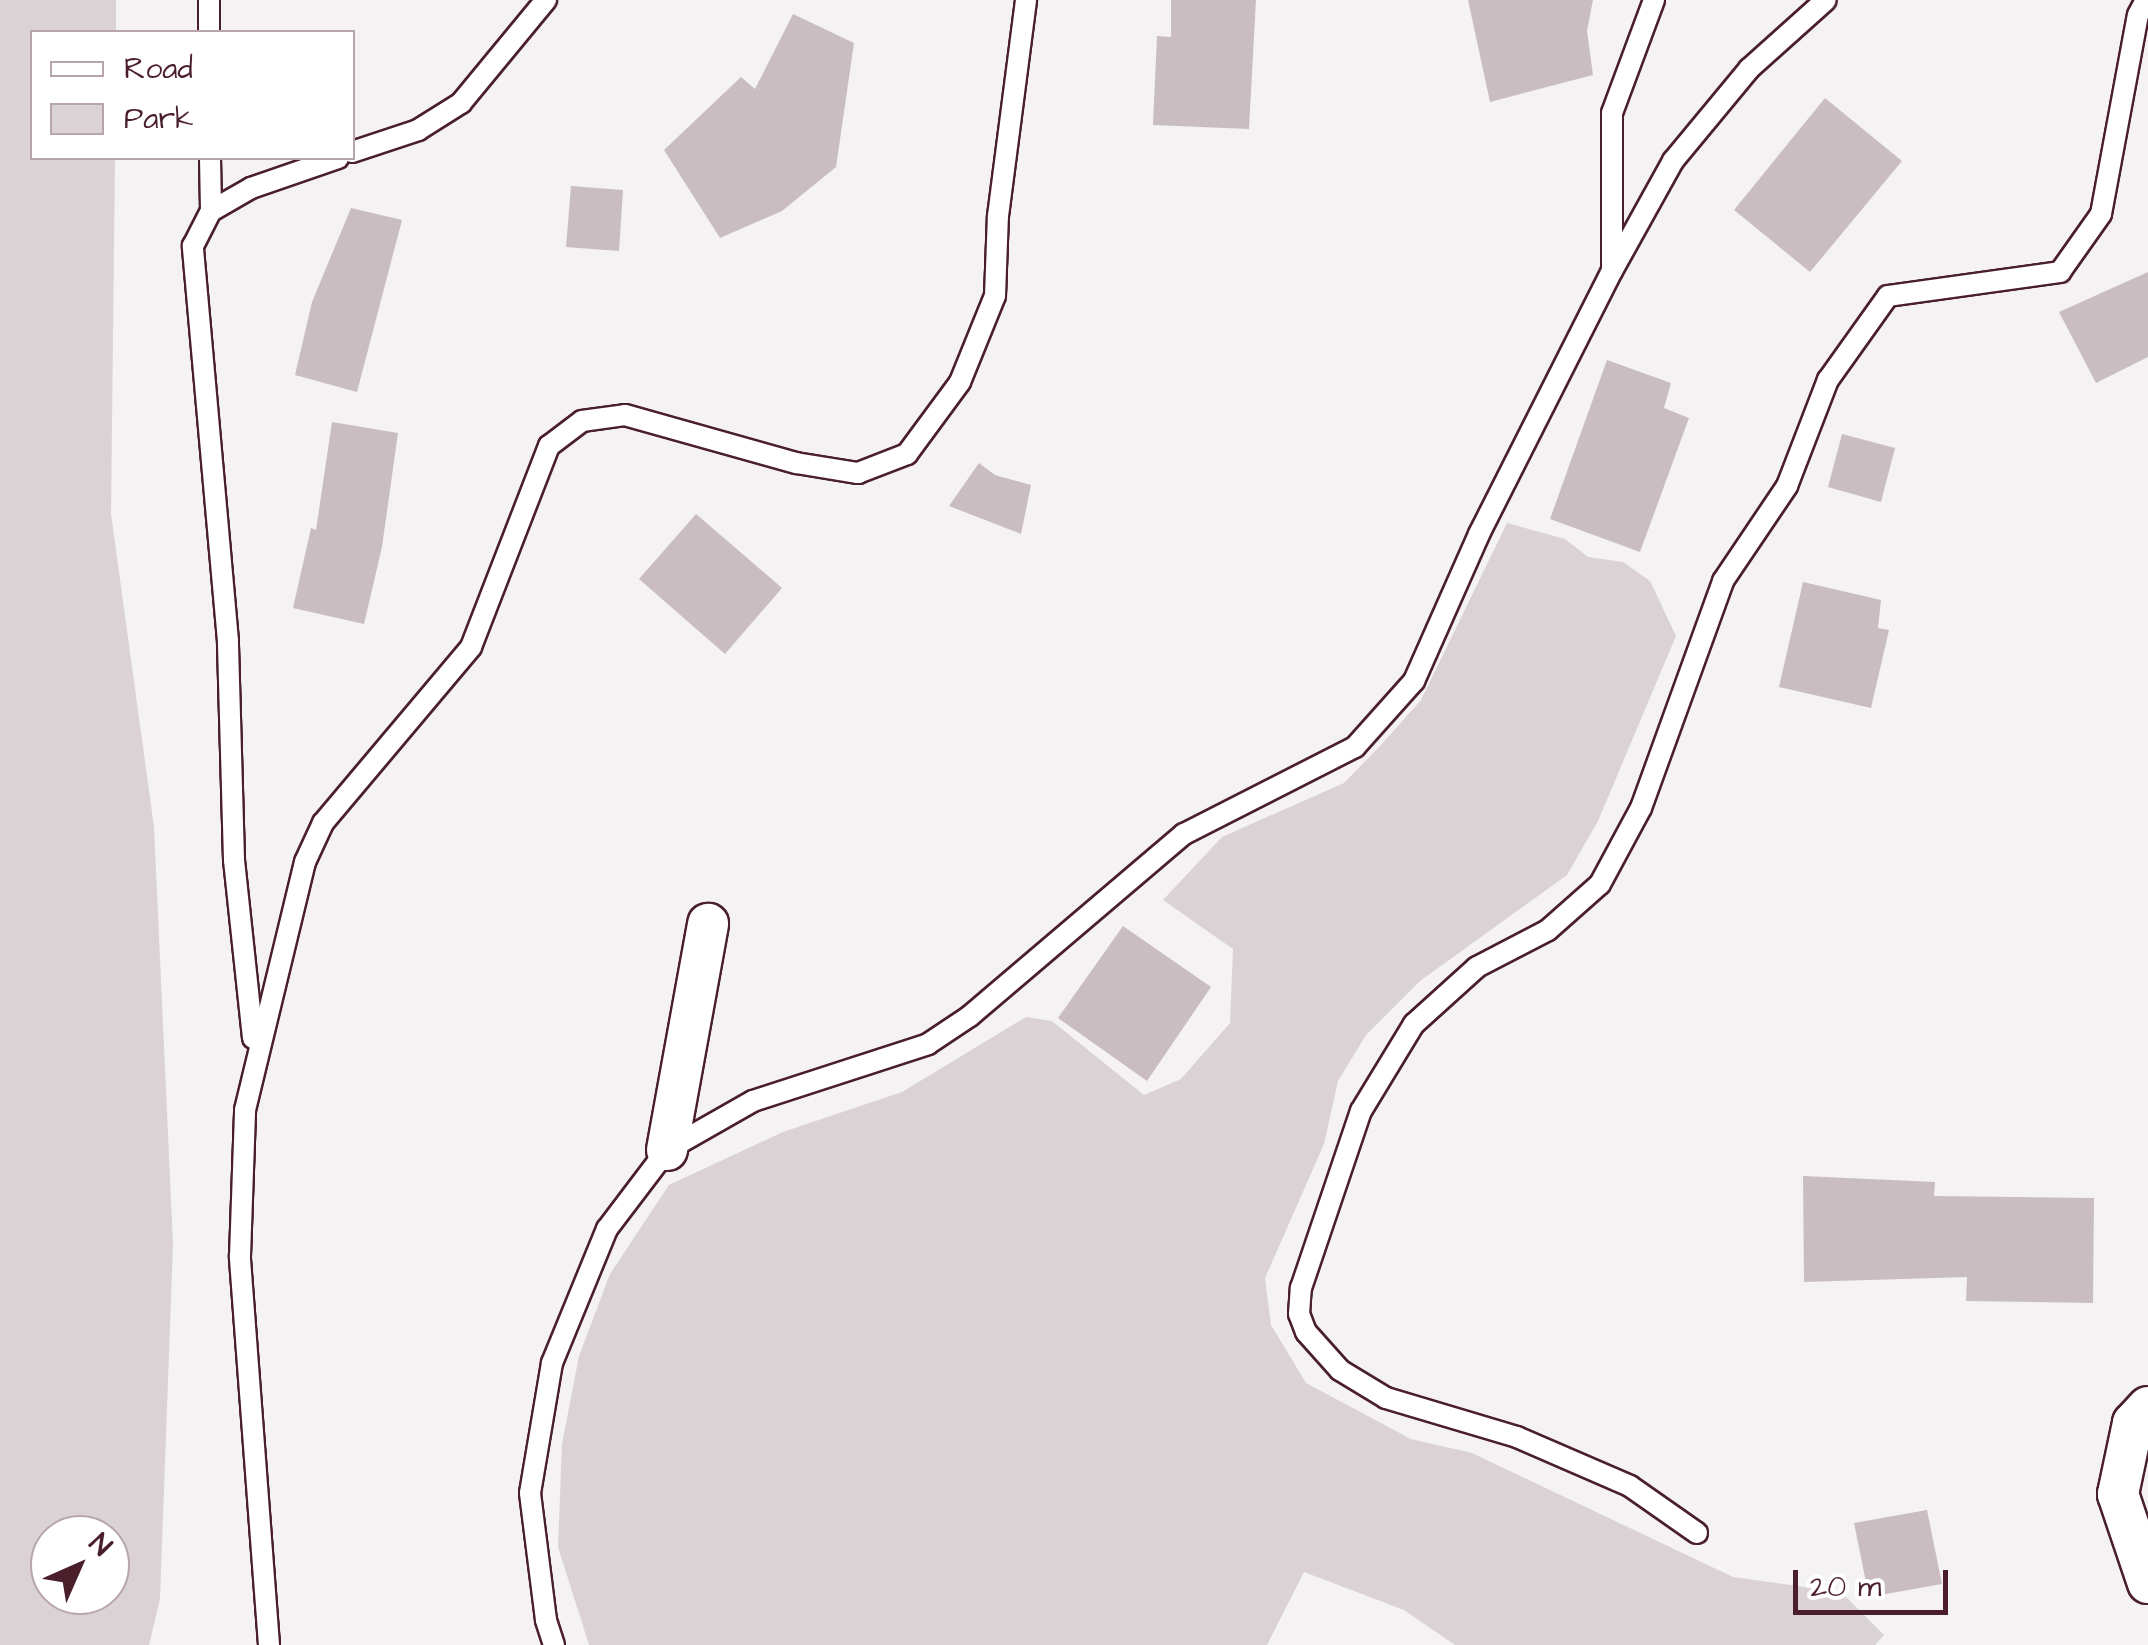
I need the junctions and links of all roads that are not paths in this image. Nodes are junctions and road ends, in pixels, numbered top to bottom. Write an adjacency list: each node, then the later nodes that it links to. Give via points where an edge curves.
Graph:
1 (208, 0): 7 (lane)
2 (546, 0): 9 (lane, via 461,103 418,130)
3 (1026, 0): 15 (lane, via 994,296 960,382 907,454 858,473 796,463 624,415 582,421 549,446 471,647 323,823 304,862)
4 (1654, 0): 13 (lane, via 1612,113)
5 (1826, 0): 13 (lane, via 1749,69 1672,161)
6 (2142, 7): 8 (lane); 18 (lane, via 2101,214 2060,272 1888,296 1828,380 1787,486 1723,582 1641,808 1600,884 1548,930 1477,967 1414,1024 1361,1110 1301,1288 1306,1332 1340,1370 1386,1398 1517,1437 1630,1486)
7 (209, 30)
8 (2148, 43)
9 (355, 151)
10 (210, 160): 12 (lane)
11 (332, 160): 12 (lane, via 251,188)
12 (211, 212): 15 (lane, via 193,246 228,641 234,860)
13 (1612, 271): 16 (lane, via 1479,534 1414,681 1354,746 1184,834 928,1044 753,1101)
14 (708, 924): 16 (street)
15 (255, 1055): 20 (lane, via 245,1110 240,1256)
16 (667, 1150): 21 (lane, via 607,1229 552,1363 530,1493)
17 (2148, 1407): 19 (street, via 2134,1423 2118,1494)
18 (1697, 1533)
19 (2148, 1582)
20 (269, 1645)
21 (554, 1645)

